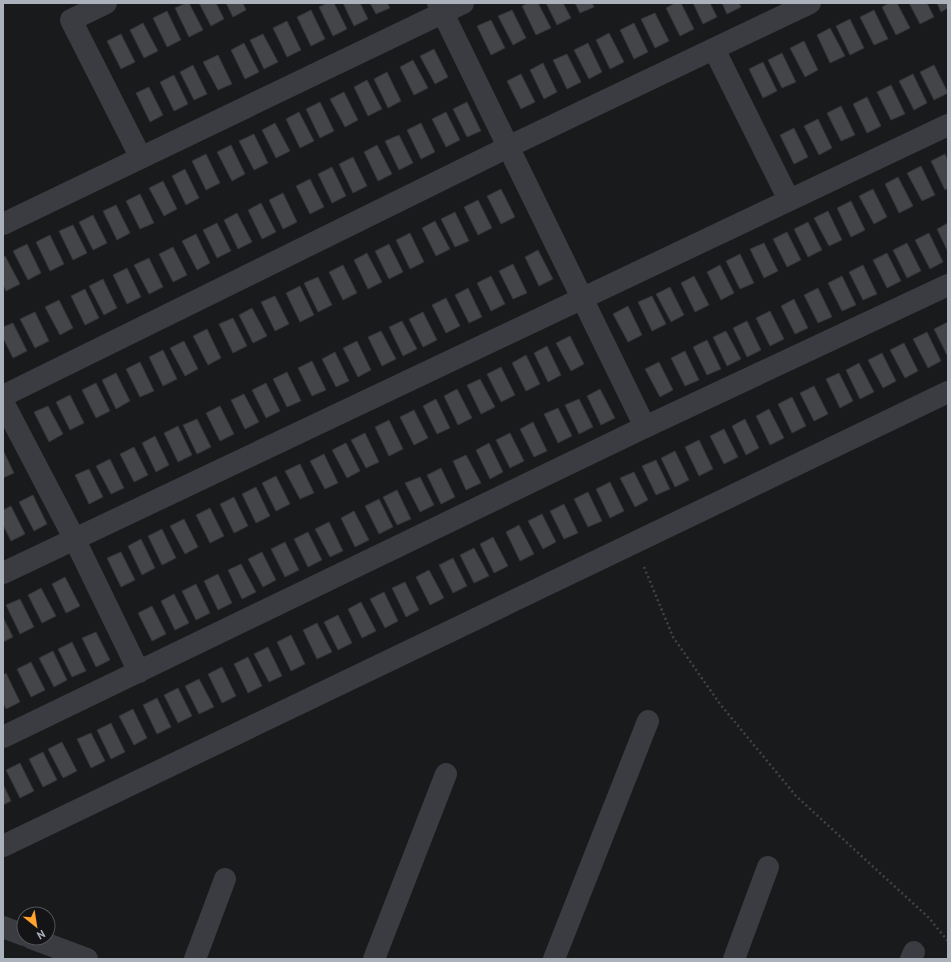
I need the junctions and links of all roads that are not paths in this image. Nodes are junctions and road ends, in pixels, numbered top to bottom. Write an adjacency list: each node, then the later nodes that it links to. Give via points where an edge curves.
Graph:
1 (106, 3): 8 (street, via 71,20)
2 (463, 3): 4 (street)
3 (810, 3): 5 (street)
4 (441, 8): 7 (street); 8 (street)
5 (714, 49): 7 (street); 9 (street)
6 (948, 125): 9 (street)
7 (508, 147): 12 (street); 14 (street)
8 (141, 158): 10 (street)
9 (789, 200): 12 (street)
10 (3, 224)
11 (948, 285): 16 (street)
12 (581, 298): 16 (street); 17 (street)
13 (948, 392): 23 (street)
14 (3, 396)
15 (3, 402): 17 (street)
16 (645, 427): 19 (street)
17 (74, 538): 18 (street); 19 (street)
18 (3, 573)
19 (139, 672): 21 (street)
20 (648, 721): 32 (street)
21 (3, 737)
22 (446, 774): 31 (street)
23 (3, 846)
24 (768, 867): 33 (street)
25 (225, 879): 30 (street)
26 (3, 927): 27 (street)
27 (16, 932)
28 (52, 946): 29 (street)
29 (86, 959)
30 (195, 959)
31 (374, 959)
32 (554, 959)
33 (734, 959)

